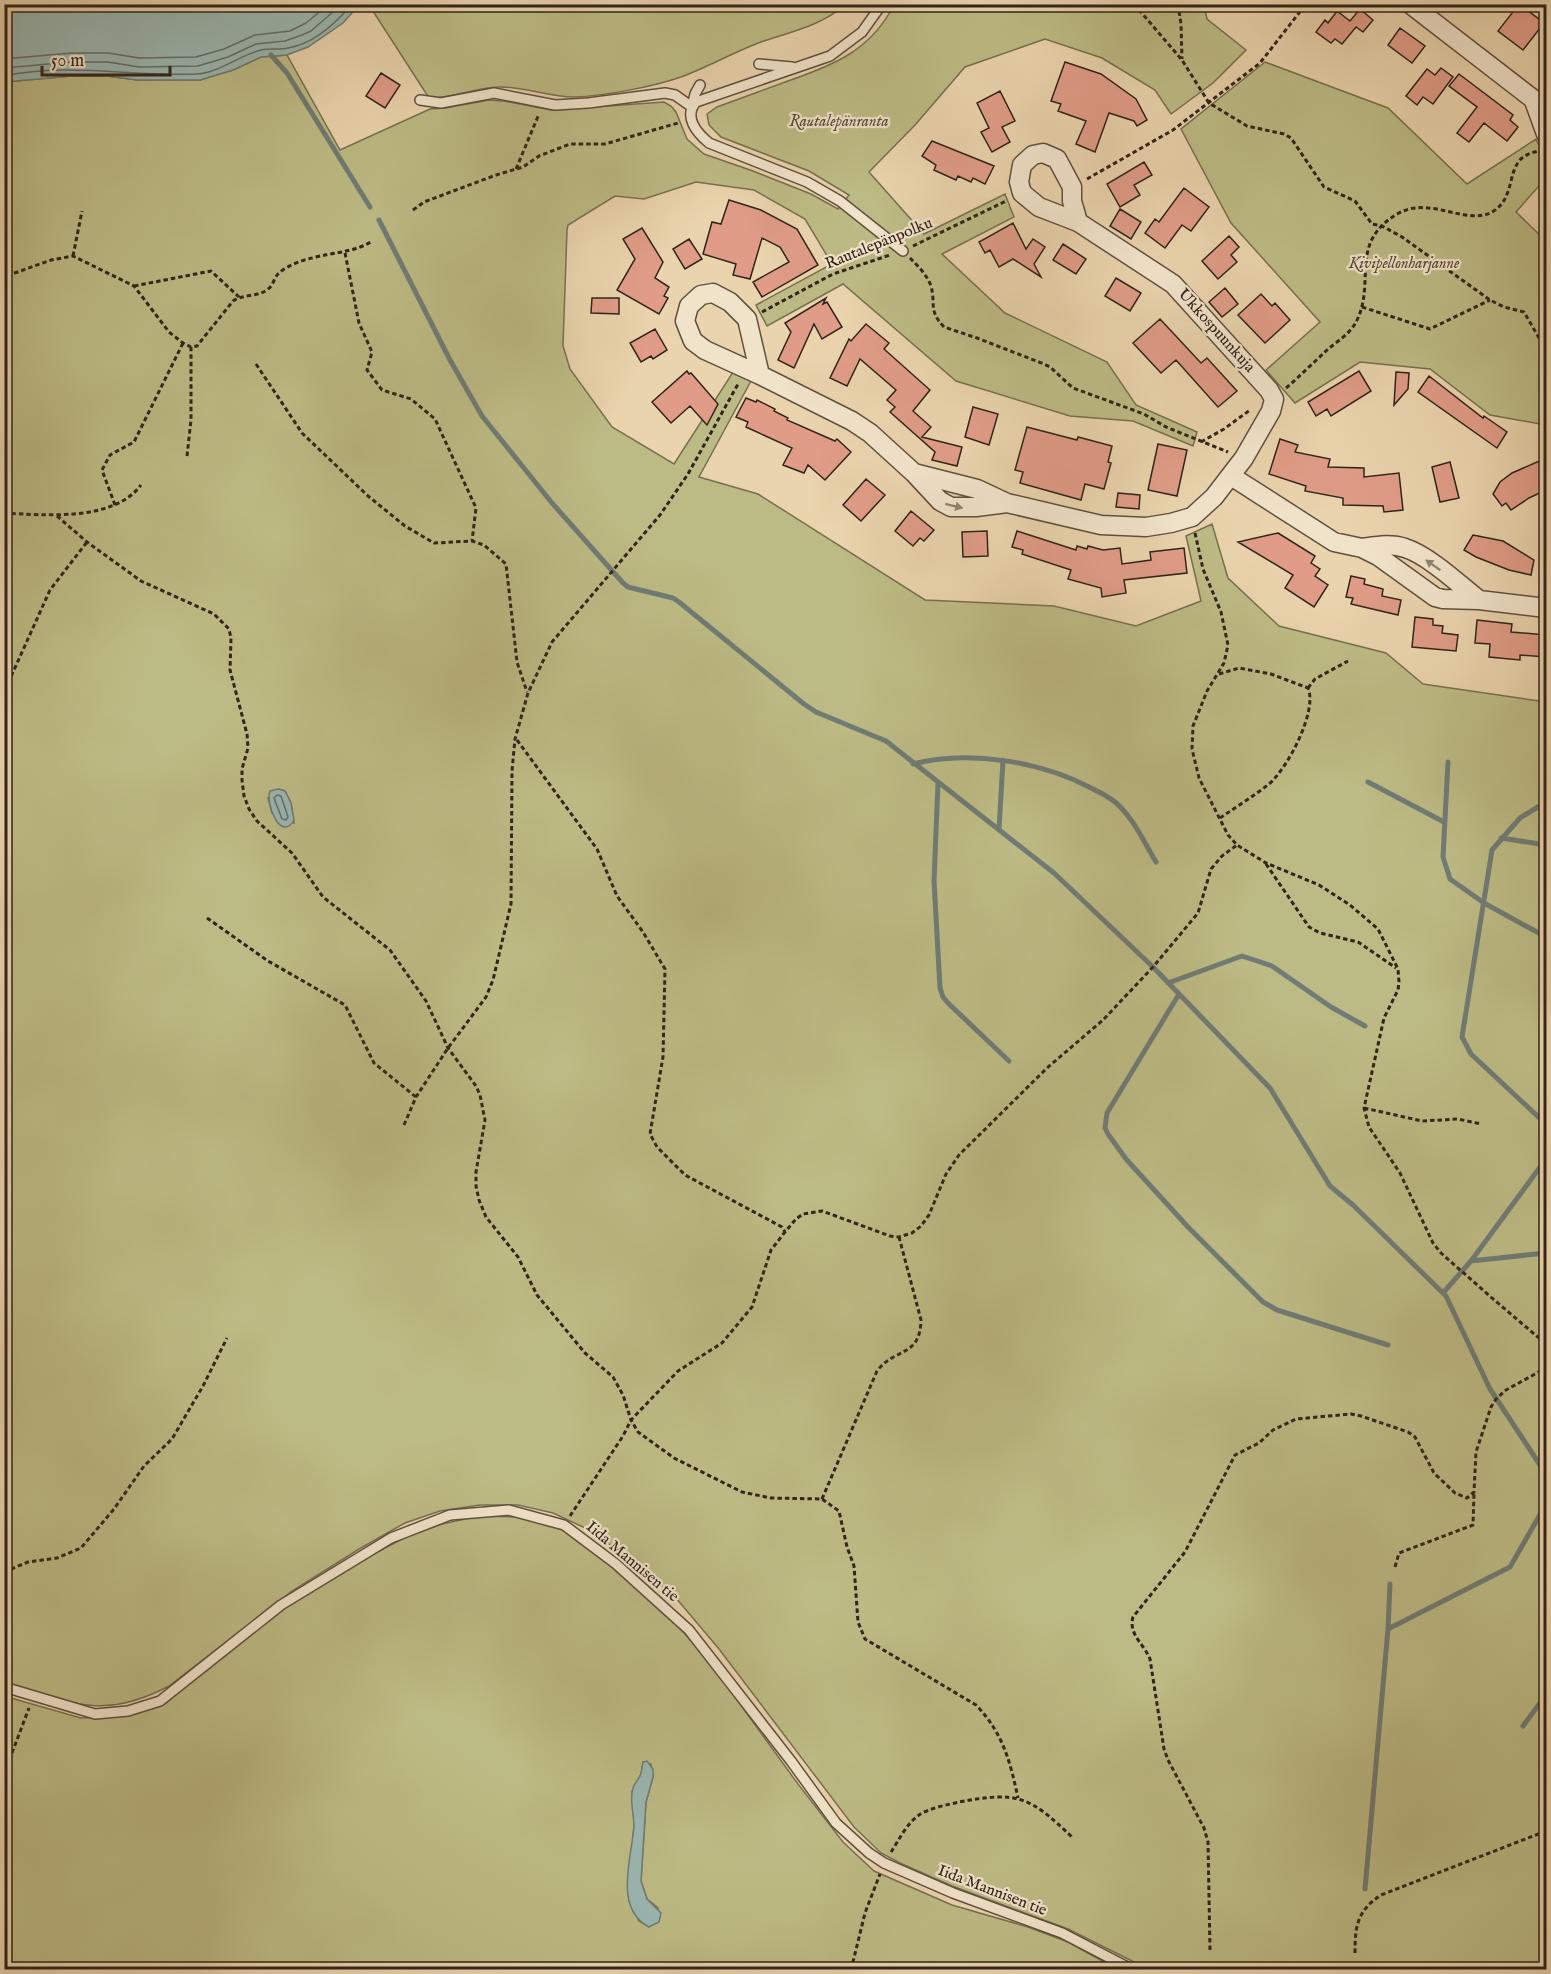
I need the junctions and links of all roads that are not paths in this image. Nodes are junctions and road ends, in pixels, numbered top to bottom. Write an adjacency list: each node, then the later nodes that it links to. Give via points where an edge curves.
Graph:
1 (882, 4): 4 (lane, via 862,32 842,48)
2 (1410, 4): 7 (street)
3 (759, 64): 4 (lane)
4 (796, 67): 8 (lane, via 700,100)
5 (700, 85): 8 (lane)
6 (420, 100): 8 (lane, via 441,103 494,93 543,104 588,103 664,93 675,95)
7 (1540, 105): 9 (street)
8 (692, 107): 11 (lane, via 691,119 708,143 807,182 840,201)
9 (1546, 134)
10 (1078, 222): 10 (street, Ukkospuunkuja, via 1039,207 1022,193 1022,165 1033,155 1043,153 1057,159 1072,187); 13 (street, Ukkospuunkuja, via 1173,284 1269,390 1274,399 1271,411)
11 (903, 251)
12 (753, 371): 12 (street, via 747,320 730,302 713,293 701,295 689,306 685,321 693,341); 13 (street, via 852,421 914,473 977,489 1007,502 1101,525 1154,526 1192,517)
13 (1231, 476): 14 (street, via 1334,542)
14 (1362, 548): 15 (street, via 1435,597); 15 (street, one-way to 14, via 1405,548)
15 (1479, 600): 16 (street)
16 (1546, 608)
17 (4, 1687): 18 (lane, Iida Mannisen tie, via 95,1714 128,1711 160,1701 281,1605 391,1538 450,1515 509,1510 564,1525 616,1564 689,1630 836,1823 868,1853 953,1893 1062,1933)
18 (1133, 1970)

